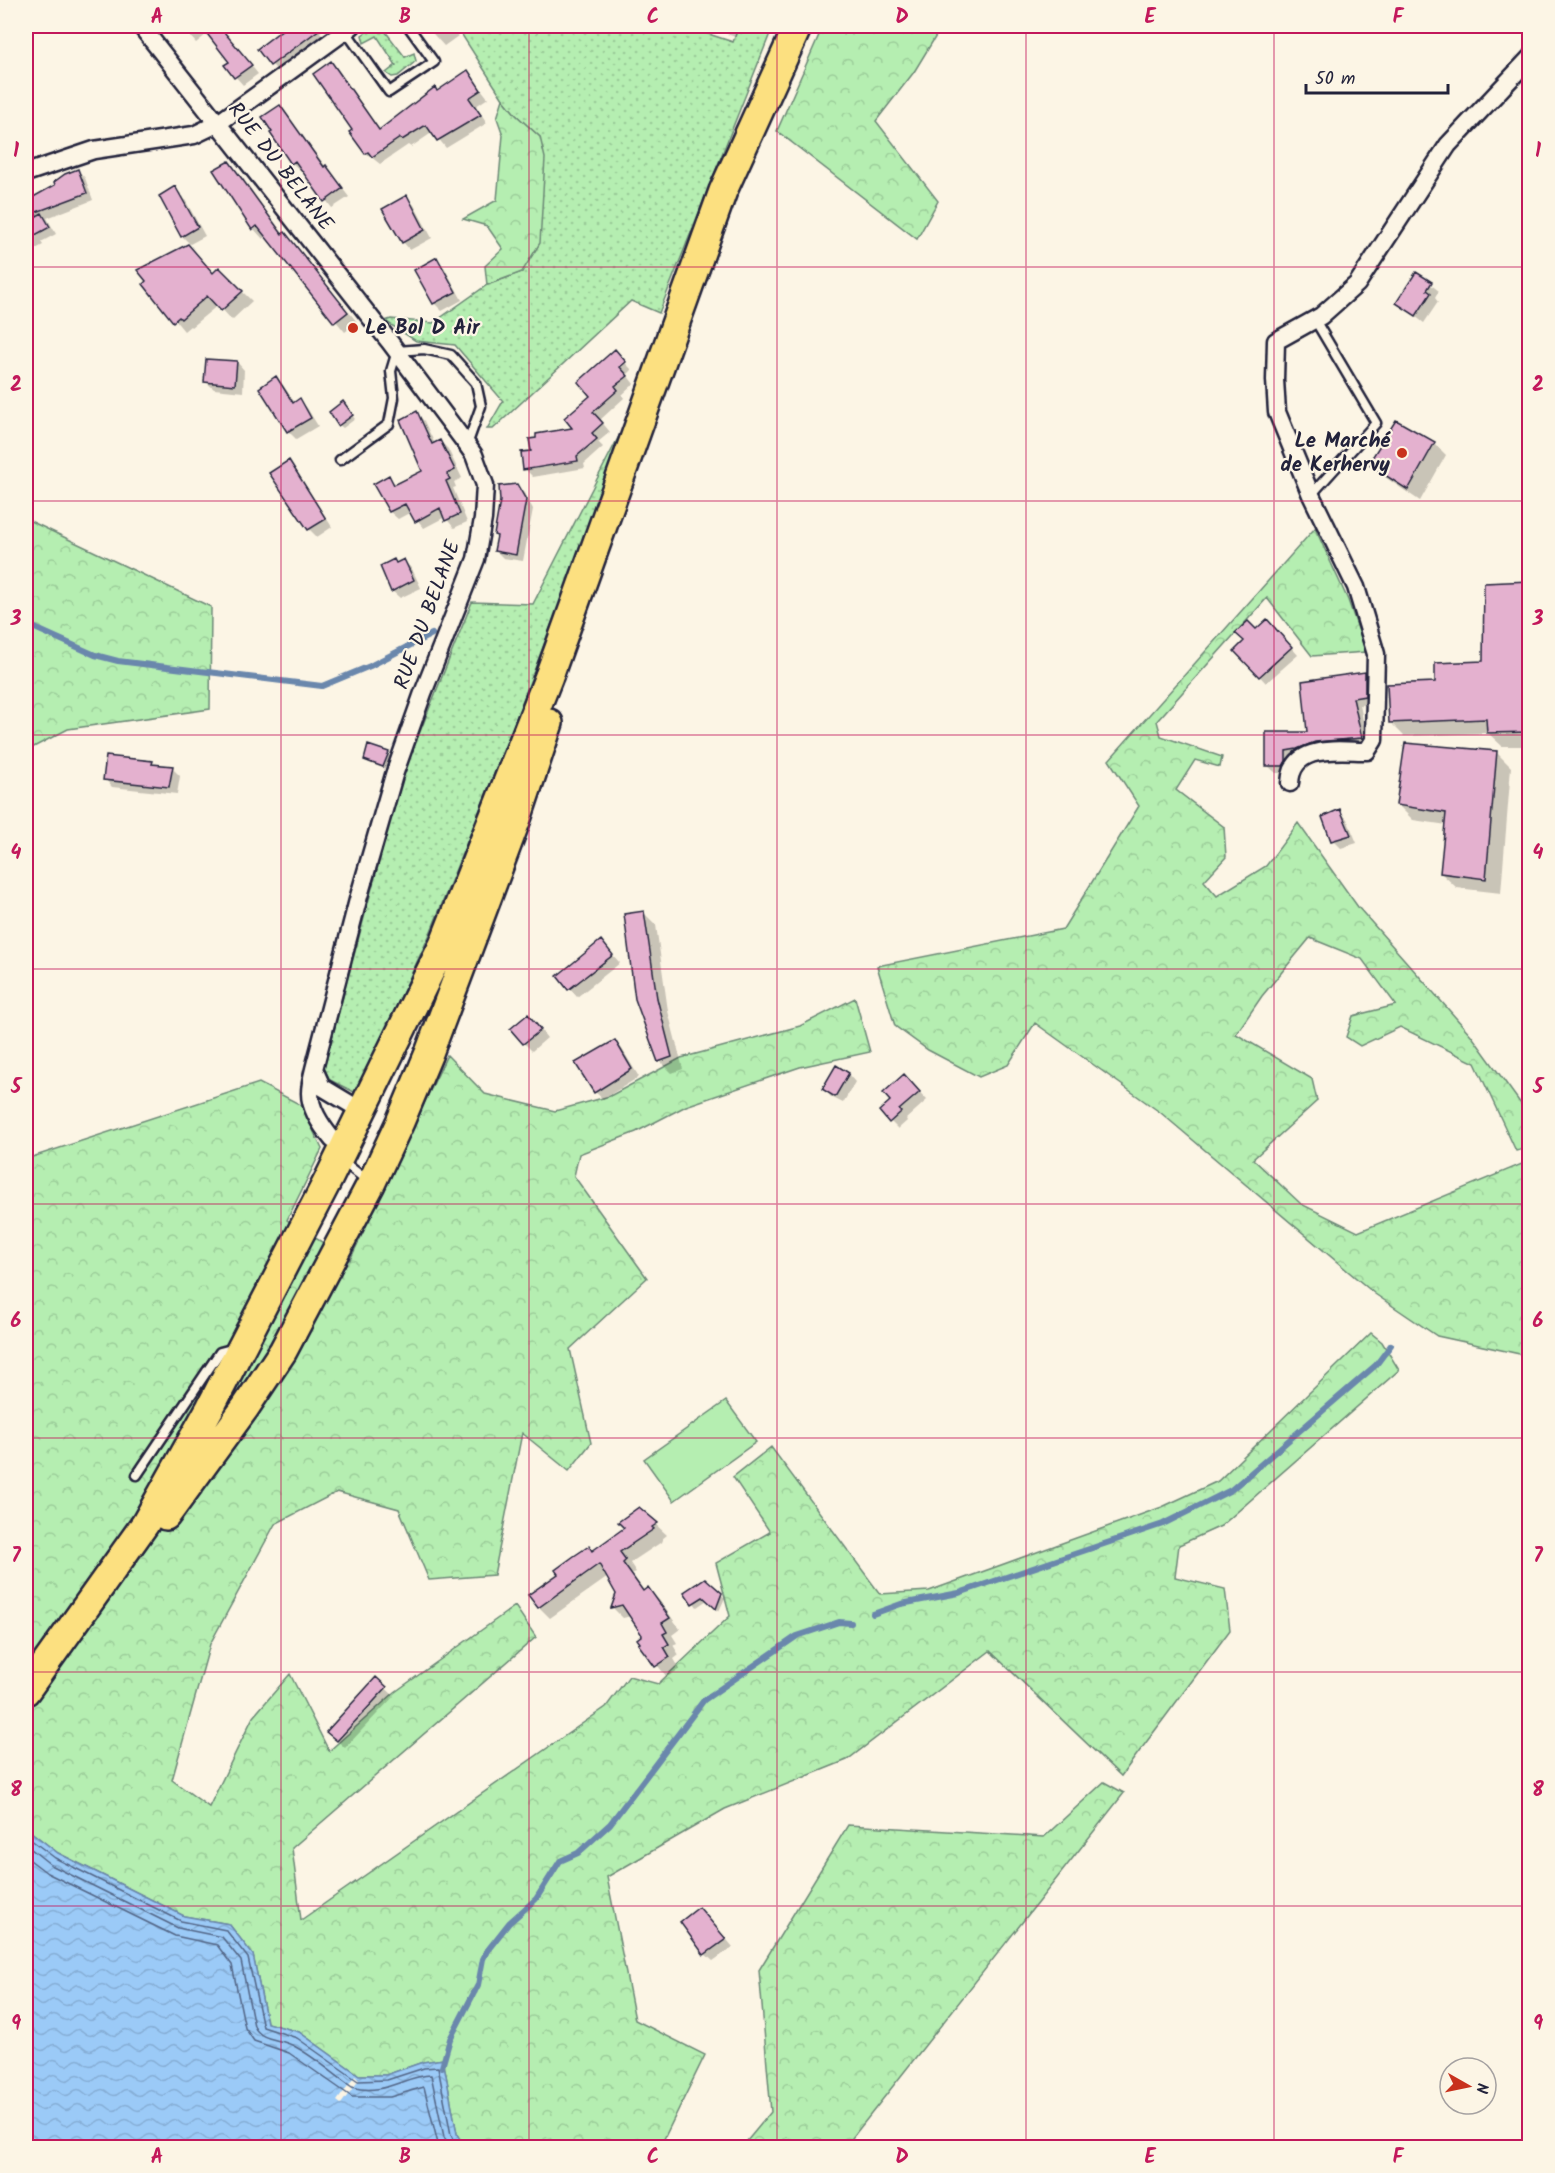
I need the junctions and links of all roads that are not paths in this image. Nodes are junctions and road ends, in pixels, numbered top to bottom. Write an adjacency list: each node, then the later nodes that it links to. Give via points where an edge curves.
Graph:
1 (141, 26): 6 (street, RUE DU BELANE)
2 (408, 26): 3 (lane, via 434,62 389,92)
3 (349, 28): 6 (street)
4 (796, 32): 16 (main road, via 723,191 549,676 443,945); 17 (main road, via 696,291 518,816 429,1053)
5 (1530, 58): 8 (street, via 1448,145 1357,284)
6 (217, 124): 7 (street, via 194,135 94,150); 9 (street, RUE DU BELANE)
7 (26, 173)
8 (1315, 320): 12 (street, via 1276,341 1275,370 1277,412); 12 (lane, via 1376,423)
9 (397, 351): 10 (street, RUE DU BELANE); 10 (lane, via 424,349 451,356 476,383 481,406); 11 (lane, via 391,370 394,398 389,424)
10 (467, 445): 14 (street, RUE DU BELANE, via 484,485 476,559 394,774)
11 (340, 460)
12 (1311, 495): 13 (street, via 1356,587 1376,654 1374,740 1367,751 1313,752 1298,760)
13 (1290, 783)
14 (314, 1069): 15 (street, via 322,1088); 16 (street, RUE DU BELANE, via 310,1100)
15 (352, 1105)
16 (336, 1149): 17 (lane); 18 (main road)
17 (371, 1184): 21 (main road, via 283,1351 105,1601)
18 (241, 1347): 19 (lane, via 220,1352); 20 (main road, via 145,1524)
19 (137, 1475)
20 (26, 1691)
21 (26, 1697)

